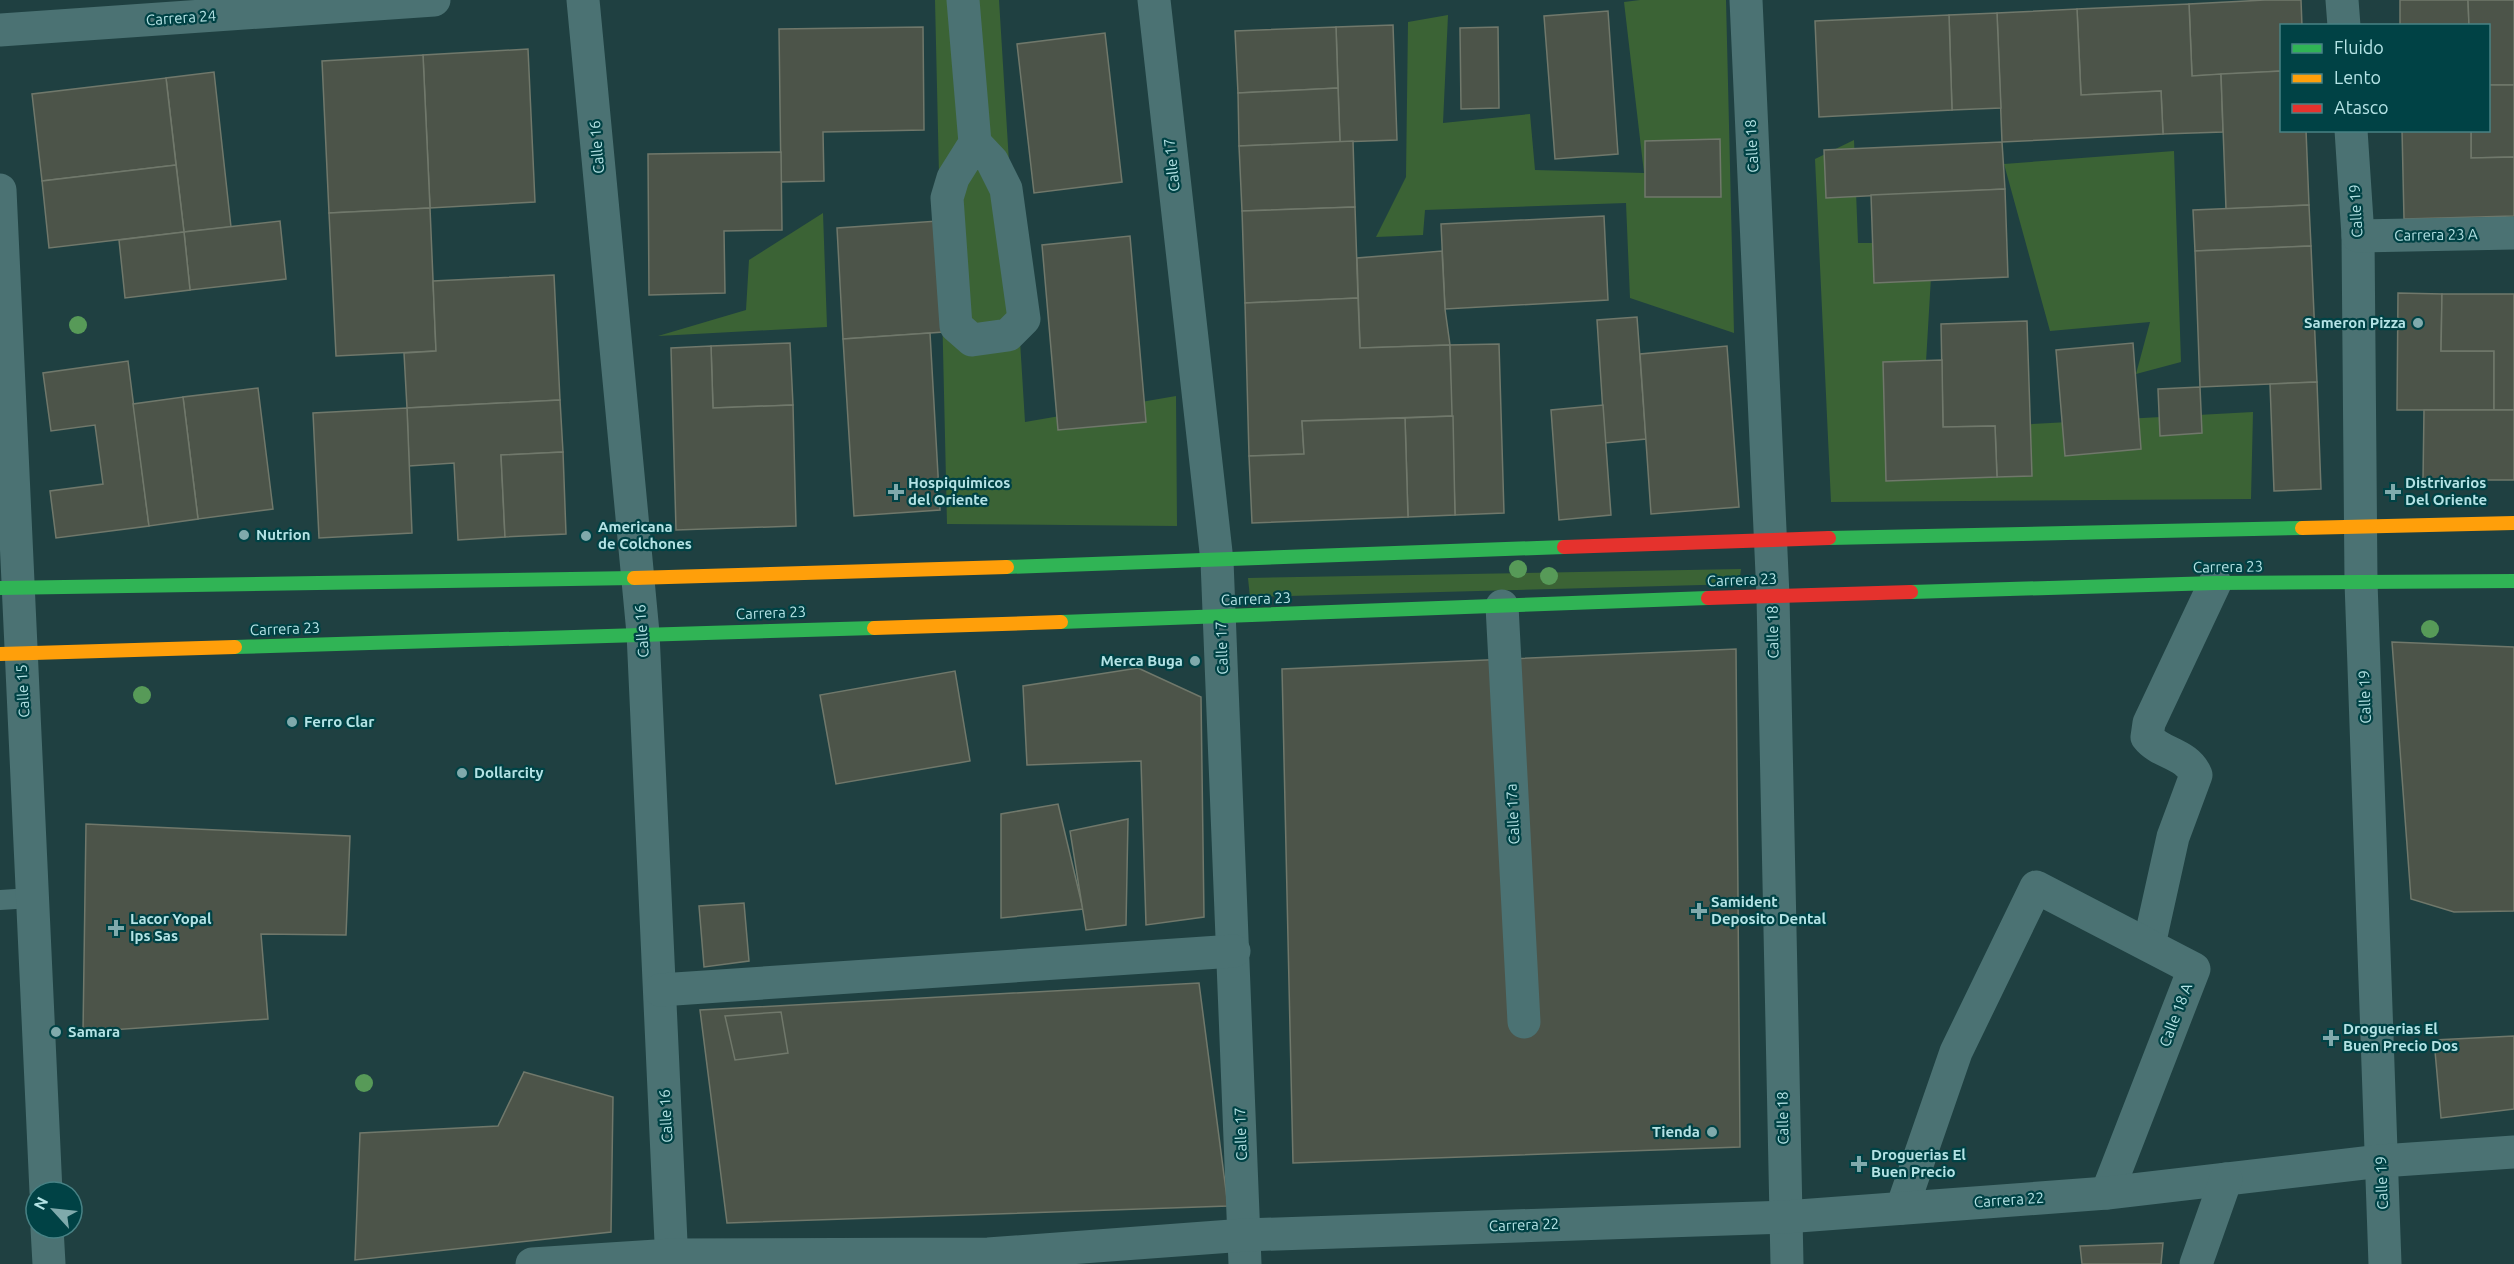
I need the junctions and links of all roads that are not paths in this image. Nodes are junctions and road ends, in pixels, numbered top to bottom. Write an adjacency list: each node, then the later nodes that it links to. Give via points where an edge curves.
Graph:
1 (434, 0): 8 (street, Carrera 24)
2 (583, 0): 18 (street, Calle 16)
3 (963, 0): 10 (street)
4 (1154, 0): 17 (street, Calle 17)
5 (1746, 0): 16 (street, Calle 18)
6 (2342, 0): 7 (street)
7 (2344, 24)
8 (0, 30)
9 (2351, 132): 13 (street, Calle 19)
10 (975, 144): 10 (street, via 953,178 947,198 956,326 972,340 1008,335 1024,319 1006,189 992,161)
11 (0, 190): 22 (street, Calle 15)
12 (2514, 232): 13 (street, Carrera 23 A)
13 (2358, 237): 15 (street, Calle 19)
14 (2514, 523): 15 (street)
15 (2361, 526): 16 (street); 20 (street, Calle 19)
16 (1770, 539): 17 (street); 23 (street, Calle 18)
17 (1217, 561): 18 (street); 25 (street, Calle 17)
18 (638, 578): 22 (street); 26 (street, Calle 16)
19 (2514, 581): 20 (street, Carrera 23)
20 (2361, 582): 21 (street, Carrera 23); 35 (street, Calle 19)
21 (2215, 583): 23 (street, Carrera 23); 30 (street, via 2149,723 2147,737 2153,745 2184,760 2196,775 2173,837)
22 (9, 588): 27 (street, Calle 15)
23 (1773, 596): 24 (street, Carrera 23); 40 (street, Calle 18)
24 (1502, 606): 25 (street, Carrera 23); 33 (street, Calle 17a)
25 (1221, 617): 26 (street, Carrera 23); 31 (street, Calle 17)
26 (643, 633): 27 (street, Carrera 23); 32 (street, Calle 16)
27 (10, 654): 28 (street, Calle 15)
28 (32, 898): 29 (lane); 37 (street, Calle 15)
29 (0, 900)
30 (2148, 945): 38 (street, Calle 18 A, via 2194,969); 39 (street, Calle 18 A, via 2036,887 1956,1052)
31 (1234, 951): 32 (street); 42 (street, Calle 17)
32 (660, 990): 43 (street, Calle 16)
33 (1524, 1022)
34 (2514, 1152): 35 (street, Carrera 22)
35 (2381, 1161): 36 (street, Carrera 22); 49 (street, Calle 19)
36 (2226, 1179): 38 (street, Carrera 22); 48 (street)
37 (45, 1180)
38 (2107, 1193): 39 (street, Carrera 22)
39 (1902, 1208): 40 (street, Carrera 22)
40 (1785, 1216): 42 (street, Carrera 22); 47 (street, Calle 18)
41 (48, 1240): 45 (street)
42 (1245, 1250): 44 (street, Carrera 22)
43 (672, 1259): 44 (street, Carrera 22); 46 (street, Carrera 22)
44 (988, 1259)
45 (49, 1264)
46 (532, 1264)
47 (1787, 1264)
48 (2196, 1264)
49 (2385, 1264)

